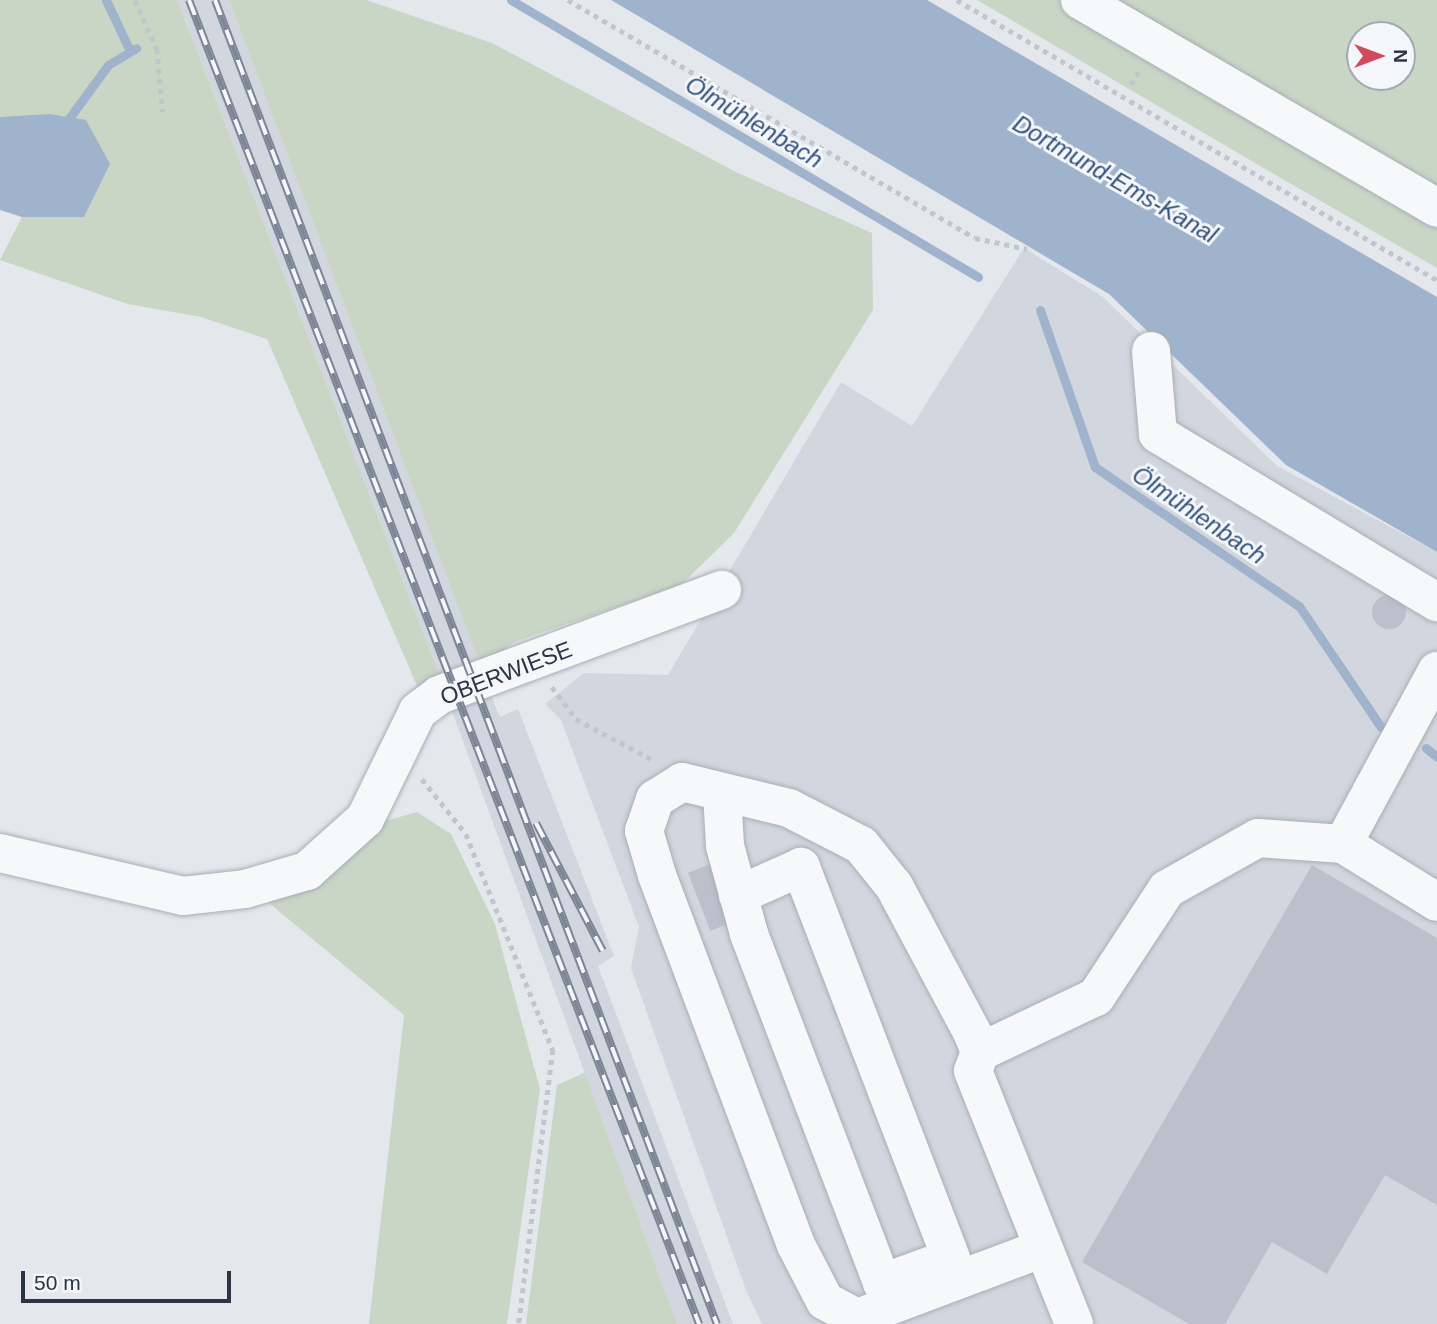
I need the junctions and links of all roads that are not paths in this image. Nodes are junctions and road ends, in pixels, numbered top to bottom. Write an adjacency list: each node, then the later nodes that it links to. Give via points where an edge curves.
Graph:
1 (1080, 0): 2 (lane)
2 (1437, 208)
3 (1151, 351): 5 (lane, via 1158,434)
4 (722, 590): 9 (lane, OBERWIESE, via 439,695 418,712 365,819 307,871 245,889 183,896)
5 (1437, 602)
6 (1437, 671): 8 (lane)
7 (722, 792): 10 (lane, via 725,846); 12 (lane, via 789,807 861,845 894,886); 13 (lane, via 682,782 655,799 644,831 791,1233 825,1301 857,1318)
8 (1343, 844): 11 (lane); 12 (lane, via 1258,838 1167,889 1096,997)
9 (0, 853)
10 (738, 895): 10 (lane, via 882,1283 951,1258 801,867)
11 (1437, 902)
12 (980, 1052): 13 (lane, via 973,1071)
13 (1041, 1249): 14 (lane)
14 (1074, 1324)

